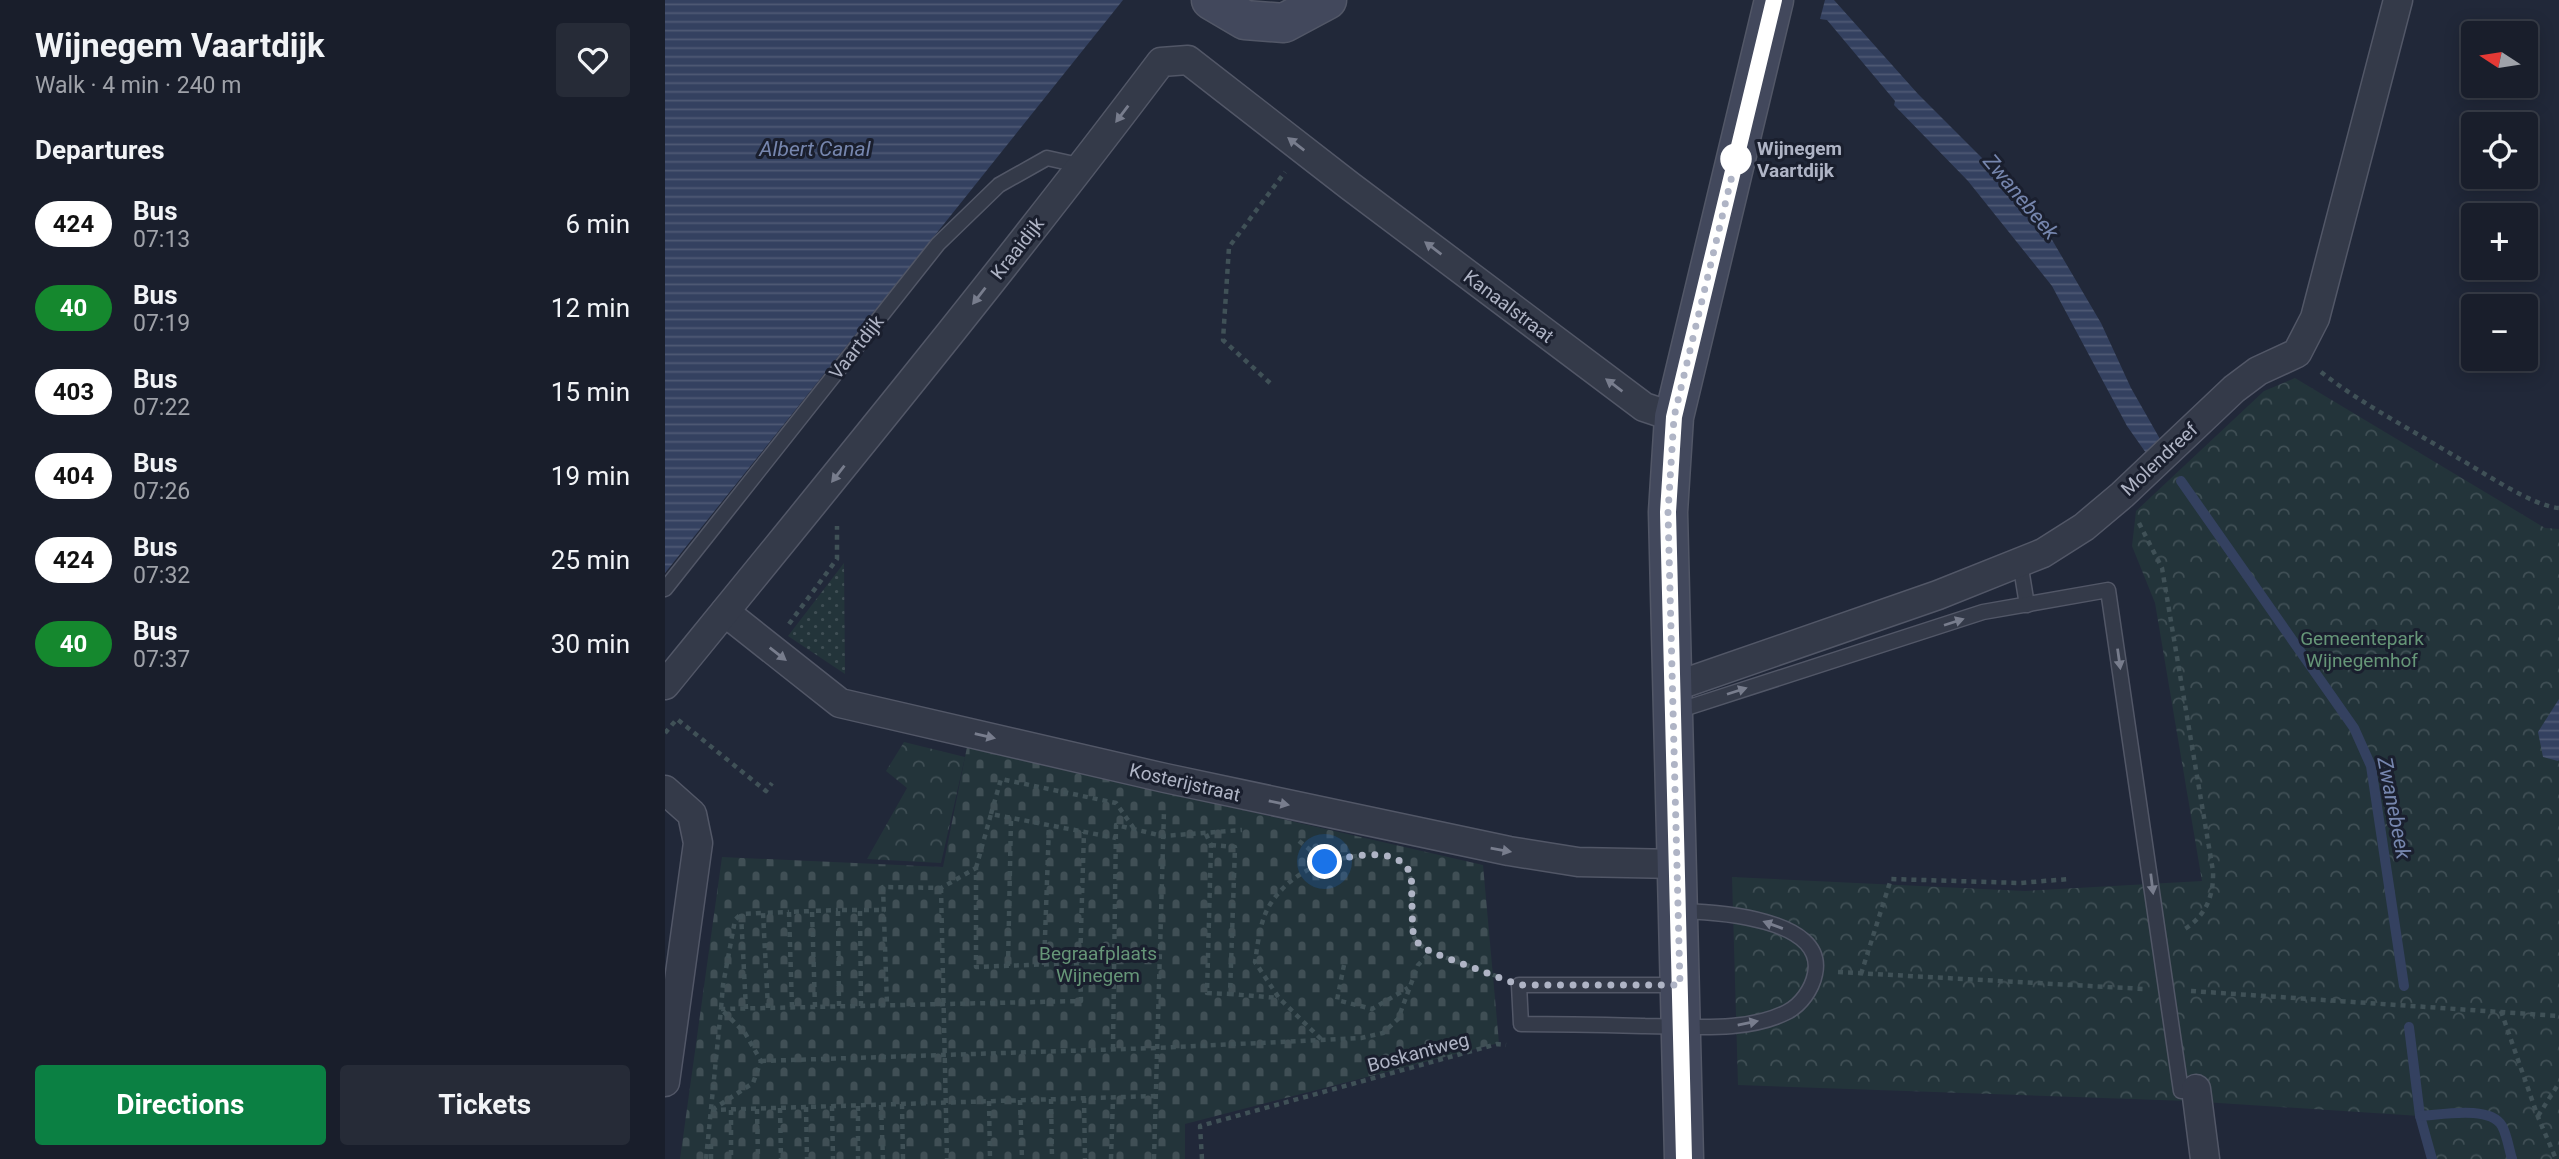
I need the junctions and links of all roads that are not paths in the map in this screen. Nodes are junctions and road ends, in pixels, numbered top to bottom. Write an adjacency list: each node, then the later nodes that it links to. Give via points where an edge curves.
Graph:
1 (1211, 0): 2 (main road, via 1245,20 1284,23)
2 (1327, 0)
3 (1774, 0): 7 (main road)
4 (2398, 0): 8 (street, Molendreef, via 2315,318 2297,353 2258,370 2122,495 2067,538)
5 (1083, 166): 6 (street, Kraaidijk, one-way to 5, via 1188,60 1161,62); 9 (lane, Vaartdijk, via 1047,158 999,185 938,244); 11 (street, Kraaidijk, one-way to 11)
6 (1350, 186): 7 (street, Kanaalstraat, one-way to 6, via 1644,407)
7 (1674, 417): 13 (main road, via 1668,512)
8 (2020, 562): 10 (lane); 13 (street, Molendreef)
9 (665, 589)
10 (2027, 605): 13 (lane, one-way to 10, via 1983,612); 20 (lane, one-way to 20, via 2108,590 2181,1091)
11 (725, 612): 12 (street); 15 (street, Kosterijstraat, one-way to 15, via 840,703 1509,851 1578,862)
12 (665, 685)
13 (1673, 700): 15 (main road)
14 (665, 790): 19 (street, via 692,814 698,843)
15 (1677, 864): 16 (main road)
16 (1678, 911): 17 (main road); 18 (lane, one-way to 16, via 1743,1025 1787,1012 1809,989 1816,971 1810,946 1778,926 1710,911)
17 (1680, 985): 18 (main road); 18 (lane, via 1519,985 1521,1024)
18 (1680, 1026): 21 (main road)
19 (665, 1082)
20 (2196, 1089): 22 (street)
21 (1684, 1159)
22 (2205, 1159)

